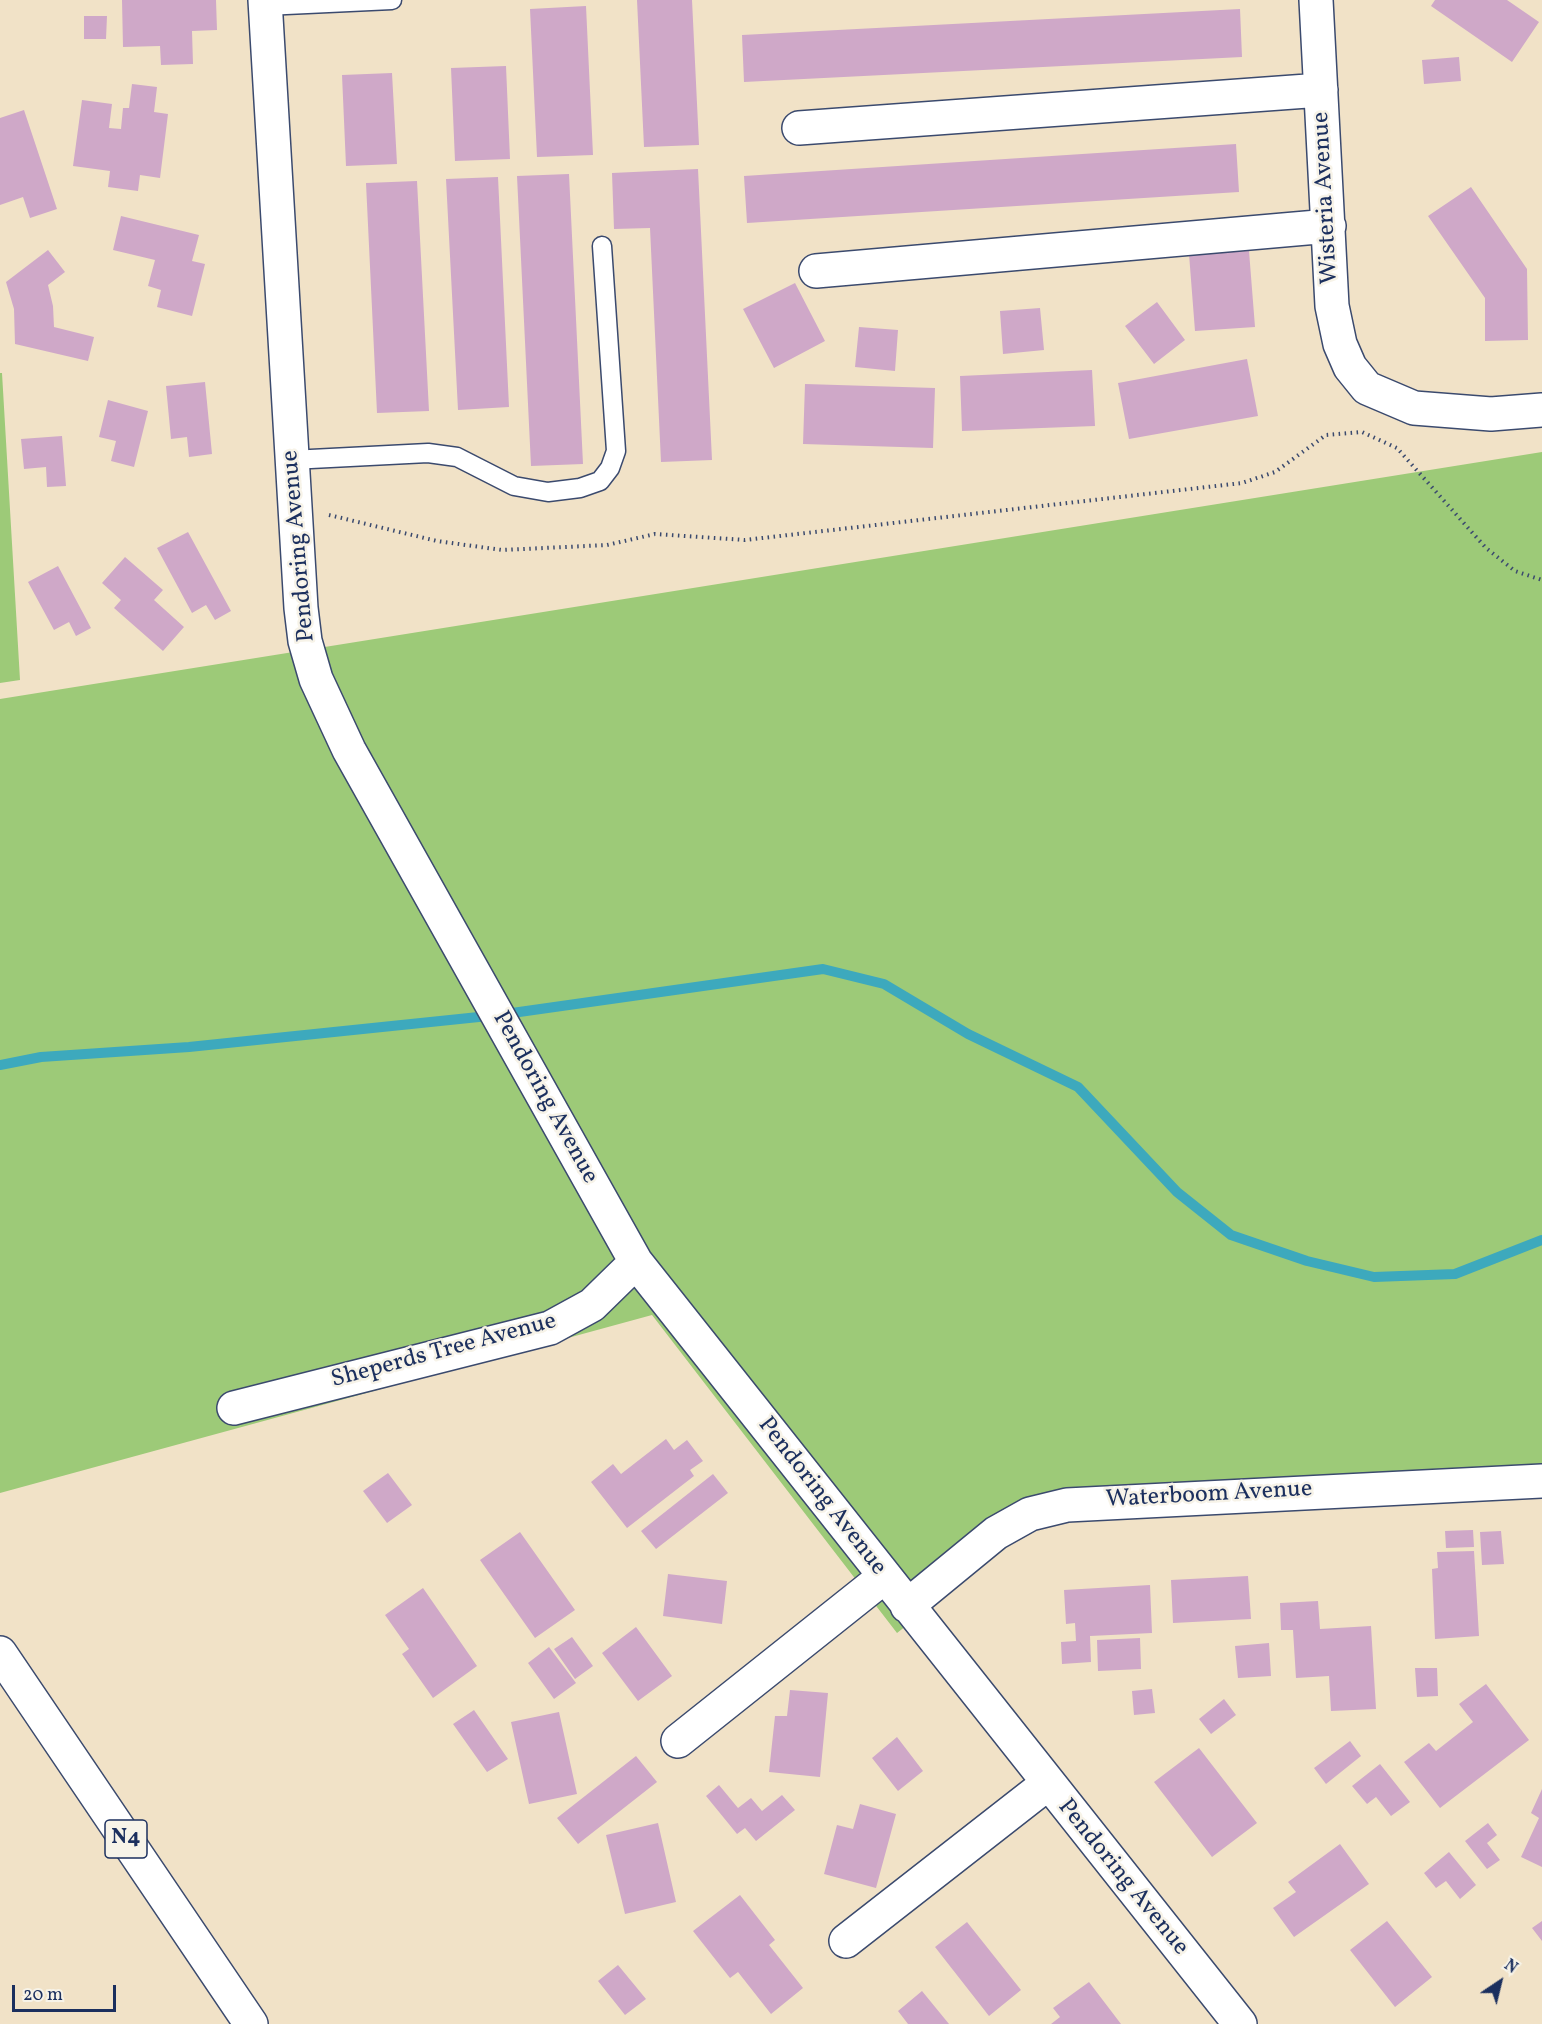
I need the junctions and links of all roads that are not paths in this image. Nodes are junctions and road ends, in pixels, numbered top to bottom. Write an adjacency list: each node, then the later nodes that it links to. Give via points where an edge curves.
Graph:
1 (392, 0): 3 (lane)
2 (1316, 0): 4 (main road, Wisteria Avenue)
3 (265, 3): 10 (main road, Pendoring Avenue)
4 (1321, 90): 5 (main road); 6 (main road, Wisteria Avenue)
5 (799, 128)
6 (1329, 226): 8 (main road); 9 (main road, Wisteria Avenue, via 1335,322 1350,367 1367,388 1414,408 1491,414)
7 (602, 246): 10 (lane, via 616,451 600,481 548,492 514,486 457,457 428,453)
8 (816, 271)
9 (1542, 410)
10 (291, 460): 11 (main road, Pendoring Avenue, via 305,641 316,680 349,750)
11 (636, 1262): 12 (main road, Sheperds Tree Avenue, via 592,1305 550,1328); 14 (main road, Pendoring Avenue)
12 (234, 1408)
13 (1542, 1481): 15 (main road, Waterboom Avenue, via 1068,1505 1030,1514 996,1533)
14 (884, 1577): 15 (main road, Pendoring Avenue); 17 (main road)
15 (907, 1606): 18 (main road, Pendoring Avenue)
16 (0, 1653): 20 (main road, N4)
17 (678, 1741)
18 (1047, 1784): 19 (main road); 21 (main road, Pendoring Avenue)
19 (846, 1941)
20 (251, 2024)
21 (1240, 2024)

